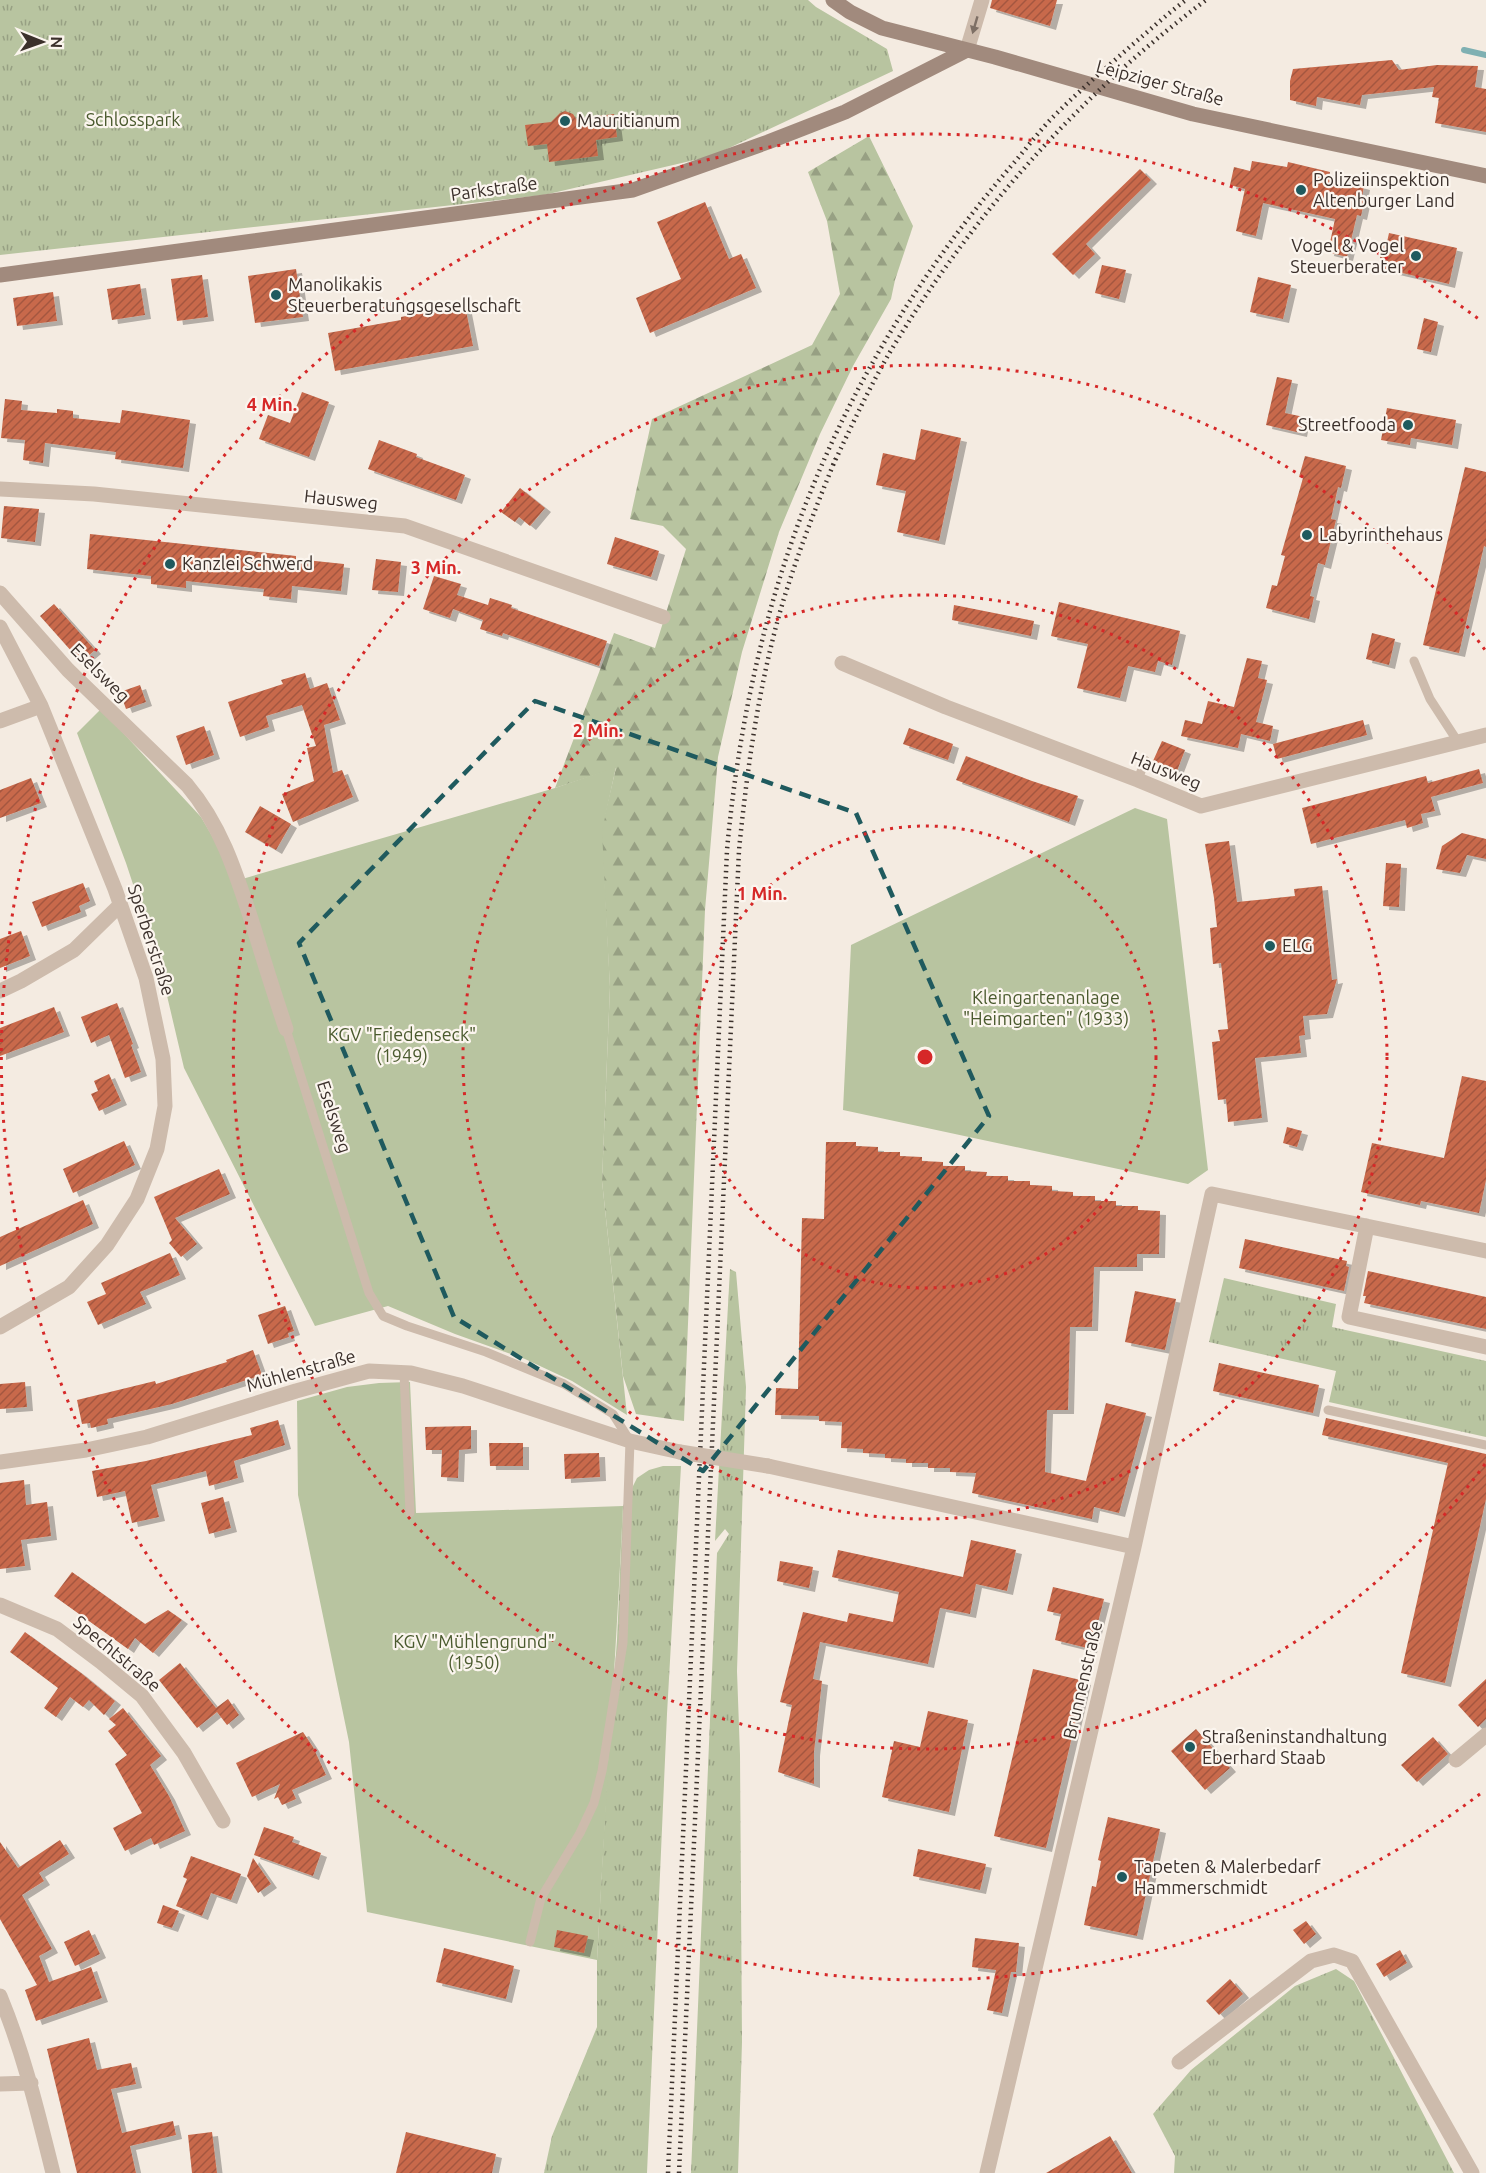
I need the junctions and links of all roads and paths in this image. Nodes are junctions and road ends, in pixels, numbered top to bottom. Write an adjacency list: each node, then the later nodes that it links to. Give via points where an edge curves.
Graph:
1 (833, 0): 3 (street, Leipziger Straße, via 882,28)
2 (982, 0): 3 (street, one-way to 3)
3 (967, 50): 4 (street, Leipziger Straße, via 1193,114); 5 (street, Parkstraße, via 845,112 633,190)
4 (1486, 176)
5 (0, 275)
6 (0, 489): 8 (street, Hausweg, via 94,494 405,526)
7 (0, 593): 20 (street, Eselsweg, via 68,670 203,804 235,872)
8 (663, 617)
9 (0, 627): 12 (street, Sperberstraße)
10 (1414, 661): 15 (lane, via 1430,699)
11 (842, 663): 17 (street, Hausweg)
12 (41, 706): 13 (street); 18 (street, Sperberstraße)
13 (0, 721)
14 (1486, 735): 15 (street, Hausweg)
15 (1458, 742): 17 (street, Hausweg, via 1201,806)
16 (1145, 760): 17 (lane)
17 (1138, 780)
18 (119, 906): 19 (street, via 74,951); 23 (street, Sperberstraße, via 146,978 164,1059 165,1106 157,1149 137,1199 107,1245 69,1287)
19 (0, 991)
20 (286, 1029): 27 (lane, Eselsweg, via 369,1293 383,1316 564,1384 612,1414)
21 (1367, 1226): 22 (street); 24 (street, via 1349,1317); 31 (street, Brunnenstraße, via 1212,1194)
22 (1486, 1251)
23 (0, 1327)
24 (1486, 1347)
25 (404, 1373): 27 (street, Mühlenstraße, via 463,1386); 29 (street, Mühlenstraße, via 369,1371 147,1437); 30 (lane)
26 (1328, 1410): 28 (lane)
27 (630, 1441): 31 (street, Mühlenstraße, bridge, via 768,1466); 36 (lane, via 623,1643 602,1771 594,1803 580,1833 542,1898)
28 (1486, 1445)
29 (0, 1462)
30 (410, 1513)
31 (1134, 1547): 42 (street, Brunnenstraße)
32 (0, 1605): 35 (street, Spechtstraße, via 57,1629 142,1696 184,1753)
33 (1486, 1735): 34 (street)
34 (1456, 1760)
35 (223, 1821)
36 (530, 1942)
37 (0, 1996): 39 (street)
38 (1179, 2062): 43 (street, via 1311,1961 1334,1955 1352,1961)
39 (31, 2083): 40 (street); 41 (street)
40 (0, 2084)
41 (52, 2173)
42 (987, 2173)
43 (1472, 2173)

